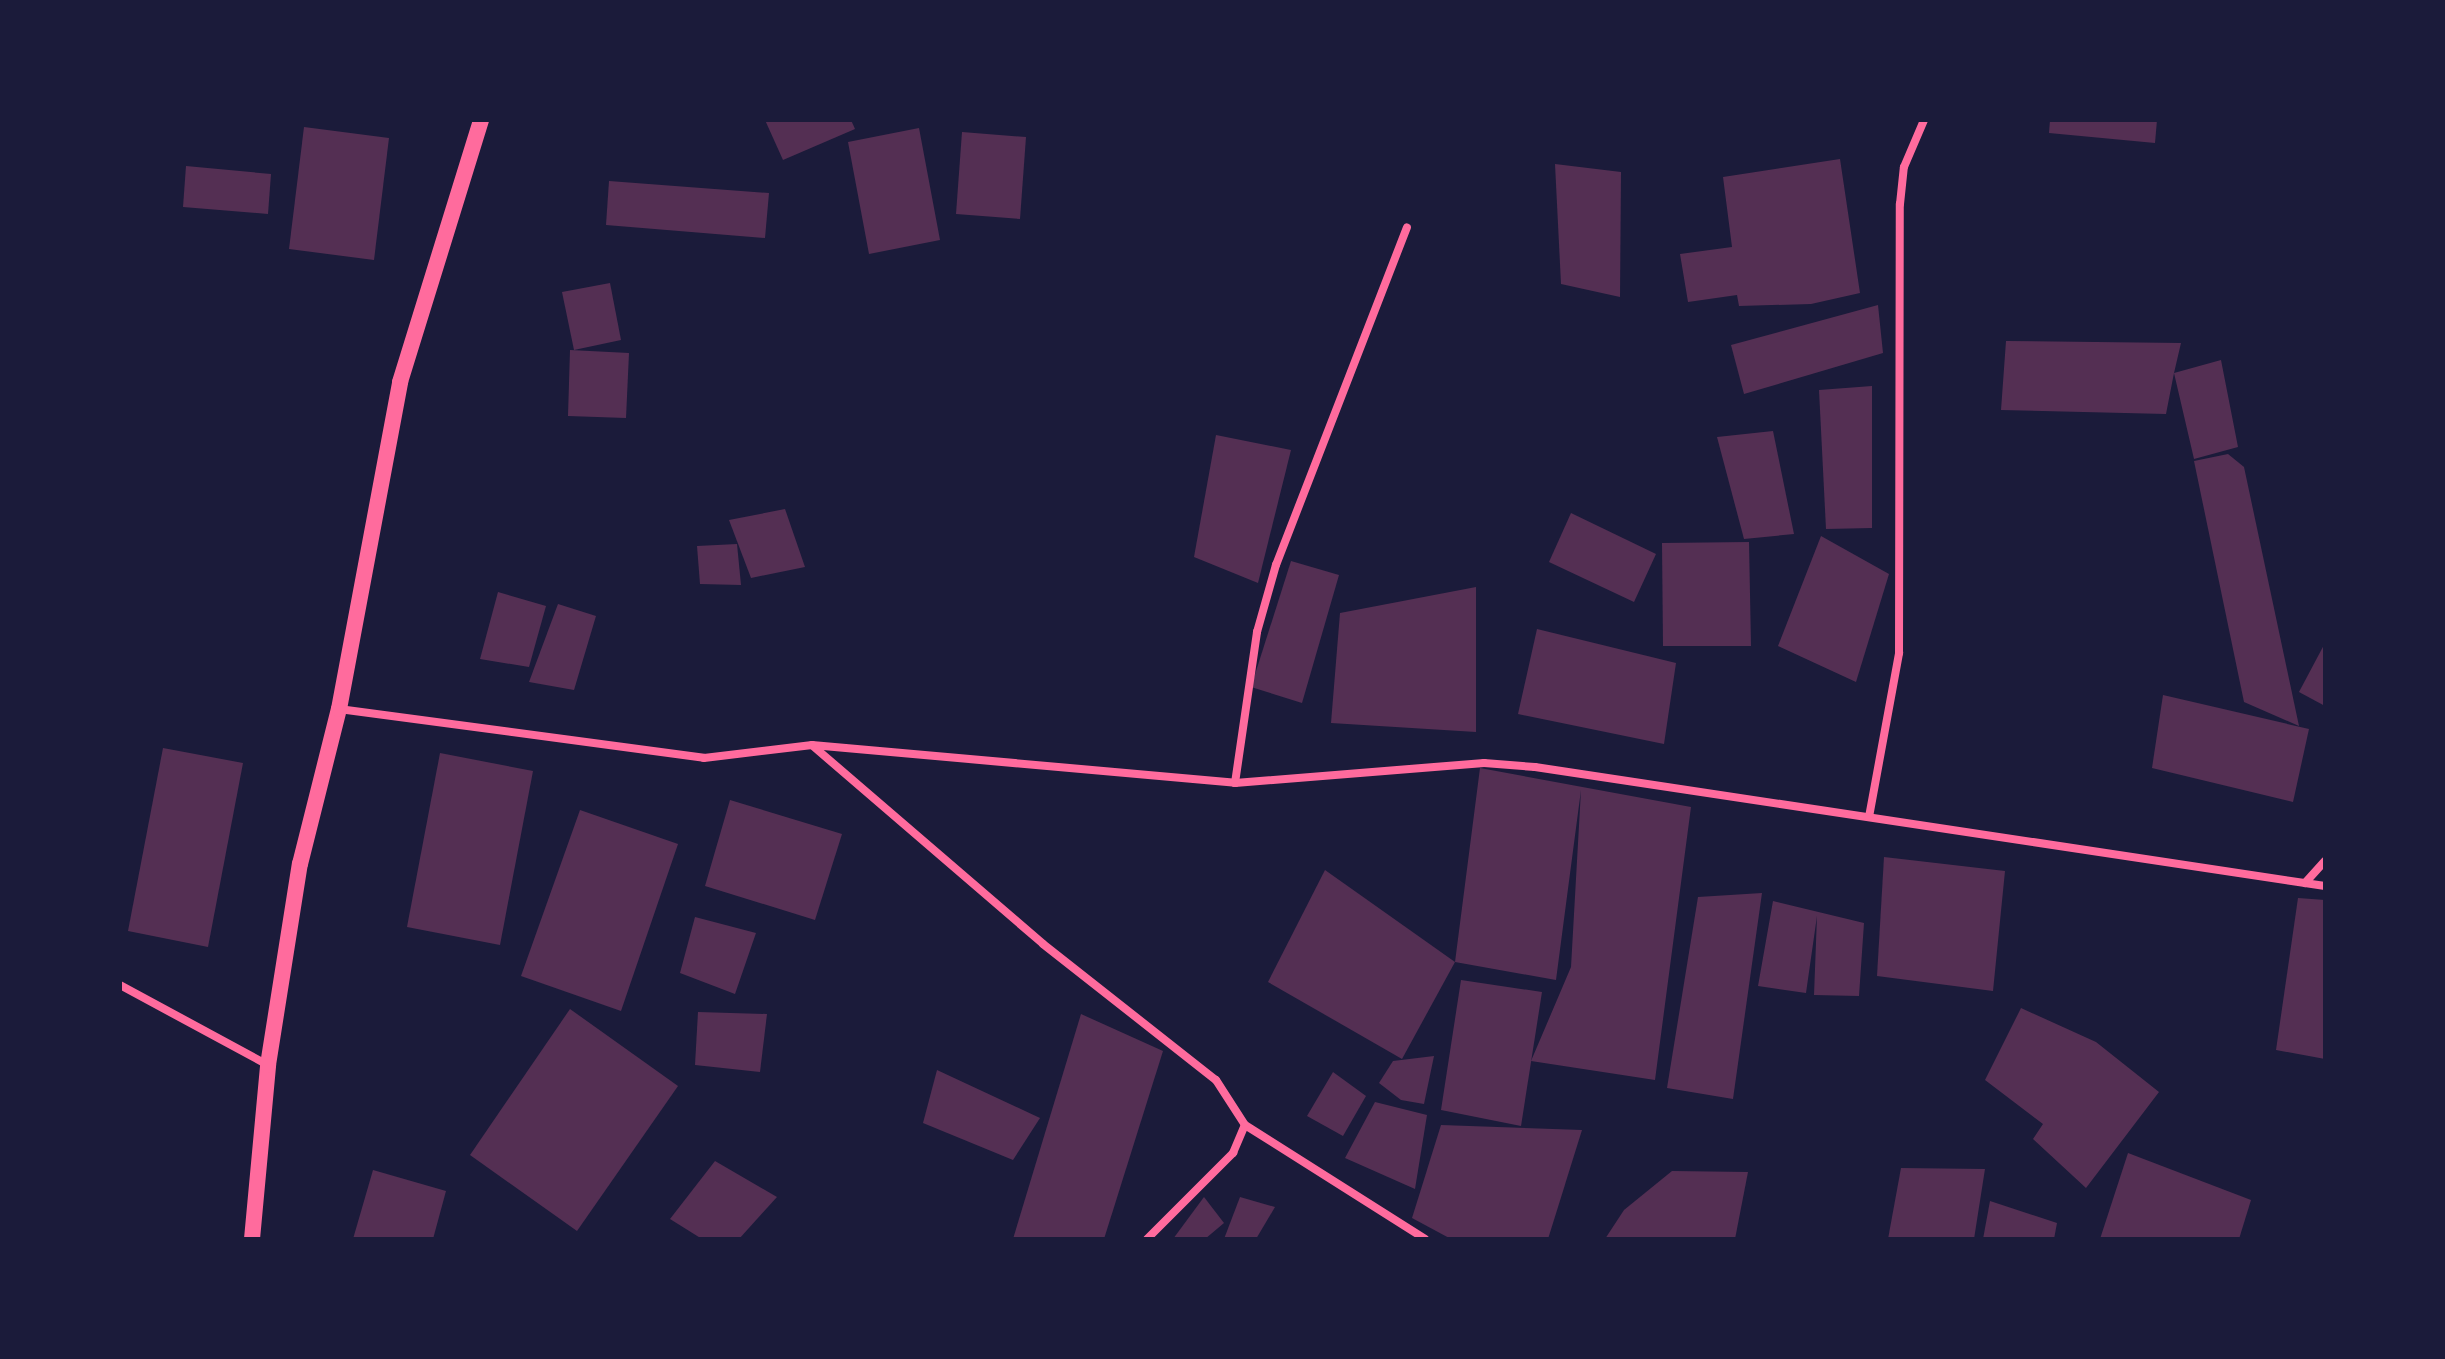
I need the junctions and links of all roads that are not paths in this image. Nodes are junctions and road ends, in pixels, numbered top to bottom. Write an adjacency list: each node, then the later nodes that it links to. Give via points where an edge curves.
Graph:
1 (481, 120): 4 (main road, via 400,382)
2 (1924, 120): 7 (street, via 1904,167 1900,204 1899,653)
3 (1407, 228): 6 (street, via 1276,565 1257,632)
4 (339, 709): 5 (street, via 704,758); 12 (main road, via 300,864)
5 (812, 745): 6 (street); 13 (street, via 1043,944 1216,1080)
6 (1235, 783): 7 (street, via 1484,763)
7 (1869, 817): 9 (street)
8 (2325, 861): 9 (street)
9 (2305, 883): 10 (street)
10 (2325, 886)
11 (120, 985): 12 (street)
12 (268, 1065): 14 (main road)
13 (1245, 1125): 15 (street, via 1233,1153); 16 (street)
14 (252, 1239)
15 (1147, 1239)
16 (1425, 1239)

